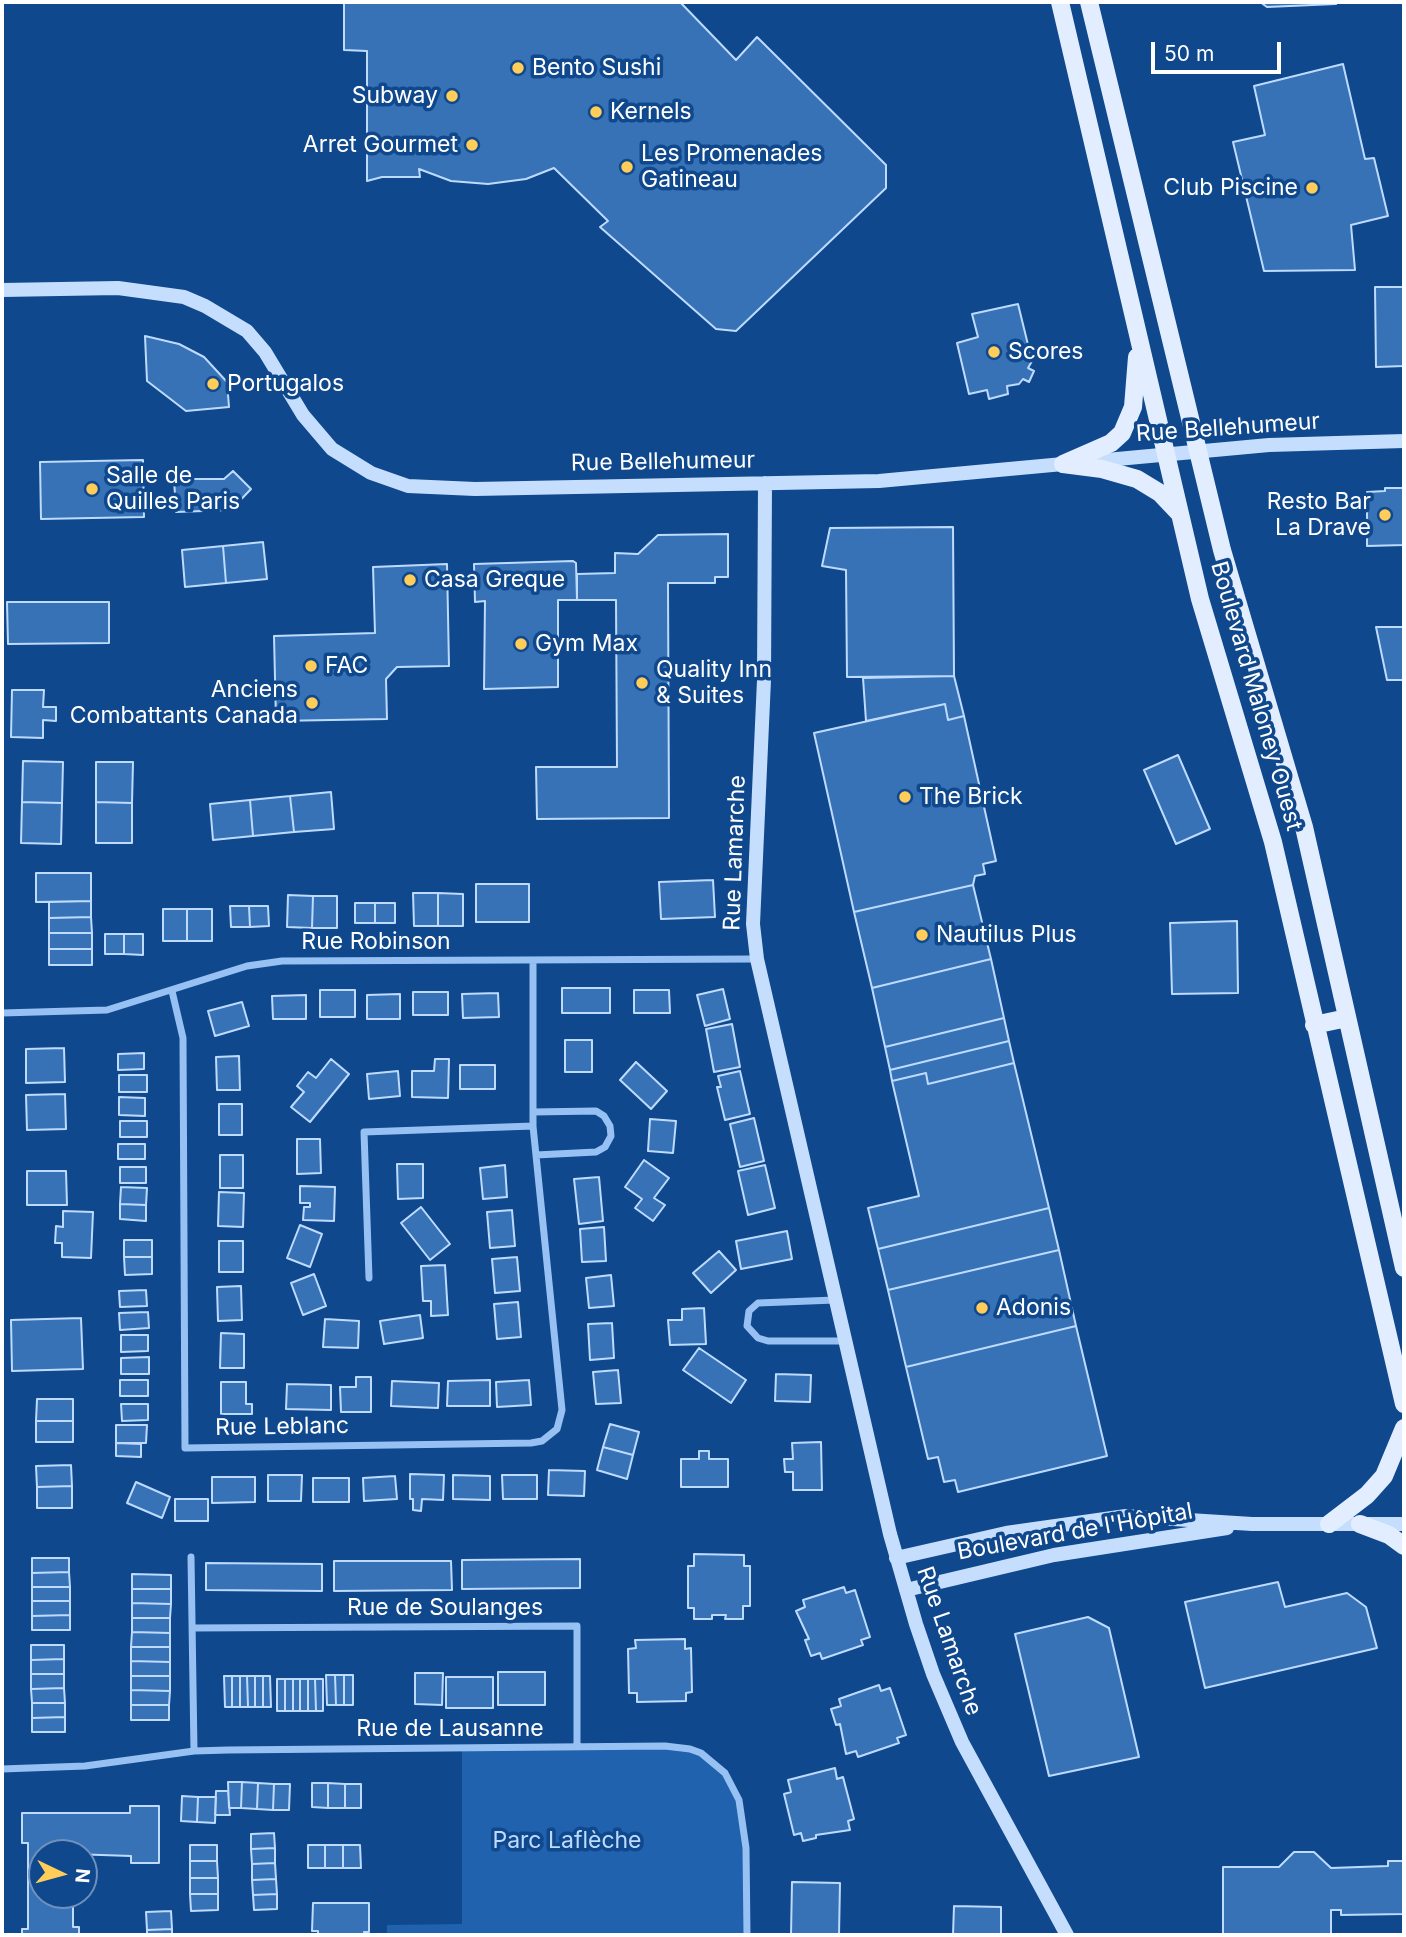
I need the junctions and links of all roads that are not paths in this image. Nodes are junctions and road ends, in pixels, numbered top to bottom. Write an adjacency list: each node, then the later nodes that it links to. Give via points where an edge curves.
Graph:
1 (1060, 2): 4 (main road, Boulevard Maloney Ouest)
2 (1089, 2): 6 (main road, Boulevard Maloney Ouest)
3 (2, 290): 9 (street, Rue Bellehumeur, via 118,288 184,297 205,306 247,331 303,415 332,449 371,473 408,486 475,489)
4 (1137, 332): 7 (main road, Boulevard Maloney Ouest); 8 (main road, via 1136,389 1129,423 1111,443)
5 (1404, 442): 6 (street, Rue Bellehumeur, via 1269,445)
6 (1199, 453): 7 (street, Rue Bellehumeur); 15 (main road, Boulevard Maloney Ouest, via 1242,621 1304,827)
7 (1166, 455): 8 (street, Rue Bellehumeur); 10 (main road, Boulevard Maloney Ouest)
8 (1063, 464): 9 (street, Rue Bellehumeur, via 933,478); 10 (main road, via 1137,479 1160,493)
9 (765, 482): 11 (street, Rue Lamarche, via 764,680 753,924)
10 (1180, 514): 16 (main road, Boulevard Maloney Ouest, via 1200,598 1263,803)
11 (757, 959): 12 (street, Rue Robinson); 22 (street, Rue Lamarche)
12 (533, 960): 13 (street, Rue Robinson, via 265,963); 17 (street, Rue Leblanc)
13 (172, 991): 14 (street, Rue Robinson, via 92,1012); 19 (street, Rue Leblanc, via 183,1038 185,1448 531,1443 550,1436 562,1410)
14 (2, 1013)
15 (1347, 1018): 16 (main road); 20 (main road, Boulevard Maloney Ouest)
16 (1314, 1025): 24 (main road, Boulevard Maloney Ouest)
17 (533, 1112): 18 (street, Rue Leblanc); 19 (street, via 596,1111 610,1126 611,1136 596,1152)
18 (533, 1126): 19 (street, Rue Leblanc); 21 (street, via 365,1132)
19 (536, 1155)
20 (1404, 1268)
21 (369, 1278)
22 (836, 1300): 23 (street, Rue Lamarche); 23 (street, via 758,1303 749,1311 747,1326 768,1341)
23 (846, 1340): 32 (street, Rue Lamarche)
24 (1404, 1404)
25 (1404, 1428): 27 (main road, via 1384,1476)
26 (1252, 1524): 27 (street, Boulevard de l'Hôpital); 32 (street, Boulevard de l'Hôpital, via 1126,1516 1006,1533); 33 (street, Boulevard de l'Hôpital, via 1055,1555)
27 (1329, 1524): 28 (street, Boulevard de l'Hôpital)
28 (1360, 1524): 29 (street, Boulevard de l'Hôpital); 30 (main road, via 1390,1535)
29 (1404, 1524)
30 (1404, 1546)
31 (191, 1557): 34 (street)
32 (896, 1558): 33 (street, Rue Lamarche)
33 (906, 1590): 39 (street, Rue Lamarche, via 933,1674 962,1742)
34 (192, 1628): 35 (street, Rue de Soulanges, via 577,1626); 36 (street)
35 (577, 1747): 36 (street, Rue de Lausanne); 38 (street, Rue de Lausanne, via 690,1749 725,1773 744,1817)
36 (194, 1751): 37 (street, Rue de Lausanne, via 85,1766)
37 (2, 1769)
38 (747, 1935)
39 (1067, 1935)

